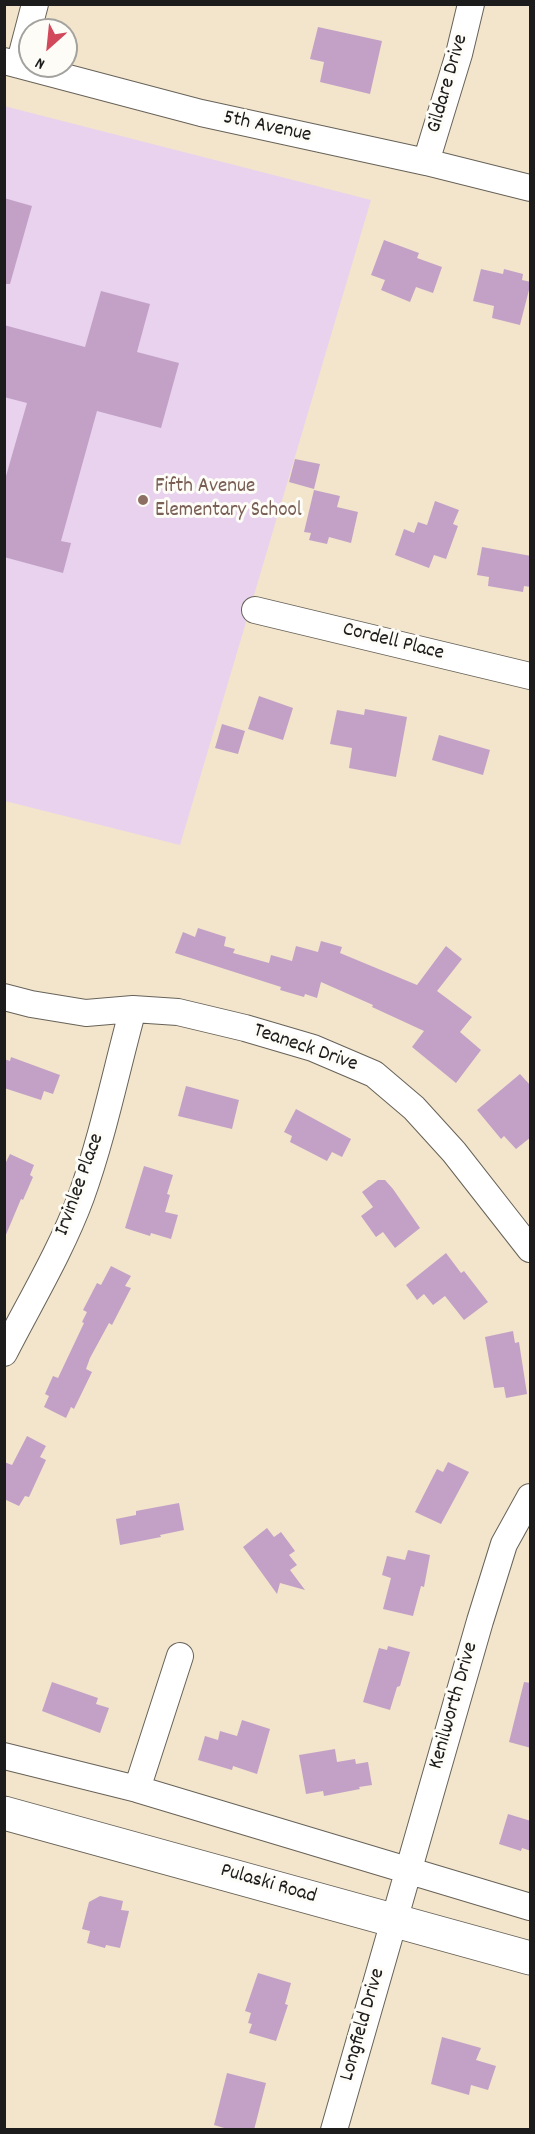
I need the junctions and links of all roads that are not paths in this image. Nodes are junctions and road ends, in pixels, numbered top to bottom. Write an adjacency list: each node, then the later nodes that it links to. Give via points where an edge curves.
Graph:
1 (35, 4): 3 (street)
2 (471, 4): 4 (street, Gildare Drive)
3 (12, 63): 4 (street, 5th Avenue, via 201,113)
4 (426, 162): 5 (street, 5th Avenue)
5 (531, 188)
6 (255, 610): 7 (street, Cordell Place)
7 (531, 676)
8 (4, 997): 9 (street, Teaneck Drive, via 86,1013)
9 (133, 1008): 10 (street, Teaneck Drive, via 178,1012 245,1028 313,1048 374,1074 454,1152); 11 (street, Irvinlee Place, via 80,1198)
10 (531, 1249)
11 (4, 1353)
12 (531, 1497): 17 (street, Kenilworth Drive, via 504,1544)
13 (180, 1656): 15 (street)
14 (4, 1756): 15 (street)
15 (137, 1789): 17 (street)
16 (4, 1813): 19 (main road, Pulaski Road)
17 (407, 1871): 18 (street); 19 (street, Kenilworth Drive)
18 (531, 1907)
19 (393, 1920): 20 (main road, Pulaski Road); 21 (street, Longfield Drive)
20 (531, 1958)
21 (334, 2130)

